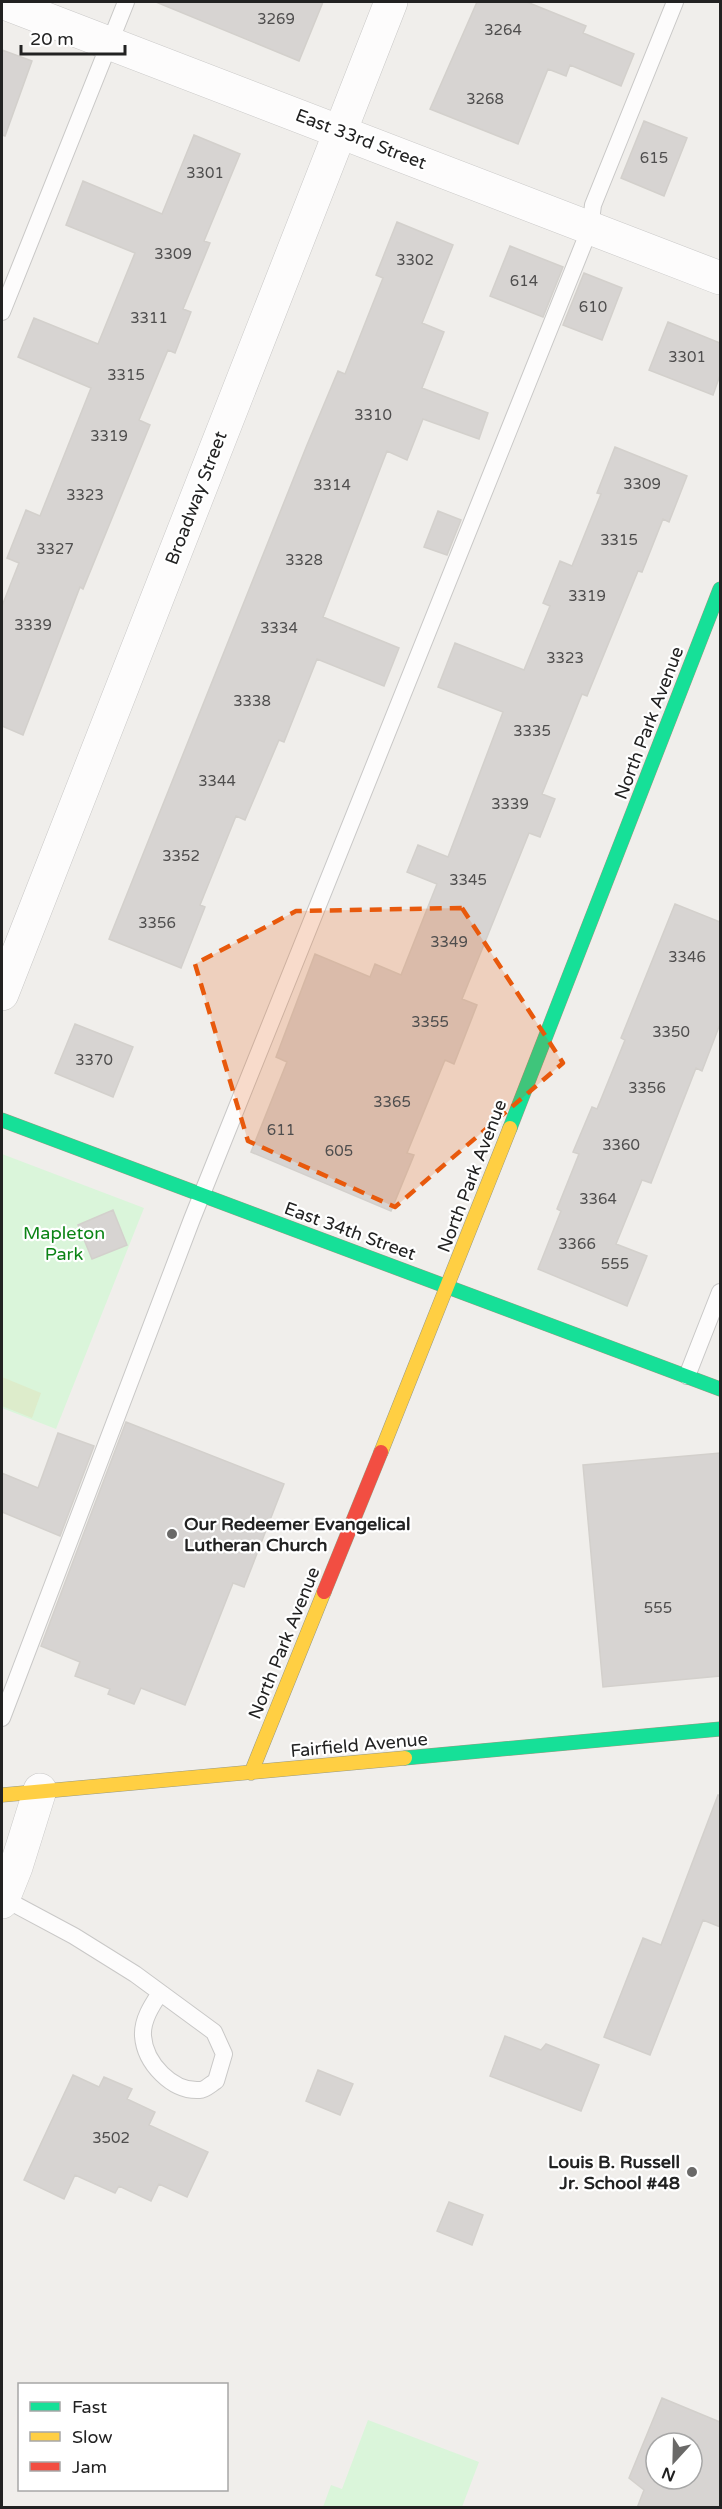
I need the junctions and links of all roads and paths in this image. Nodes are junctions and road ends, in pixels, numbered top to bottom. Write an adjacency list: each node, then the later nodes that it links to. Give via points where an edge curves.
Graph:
1 (2, 2): 5 (street, East 33rd Street)
2 (126, 2): 5 (lane)
3 (391, 2): 6 (street, Broadway Street)
4 (675, 2): 7 (lane, via 593,205)
5 (109, 43): 6 (street, East 33rd Street); 9 (lane)
6 (339, 130): 7 (street, East 33rd Street); 11 (street, Broadway Street)
7 (591, 228): 8 (street, East 33rd Street); 13 (lane)
8 (720, 278)
9 (2, 312)
10 (720, 589): 14 (street, North Park Avenue)
11 (2, 994)
12 (2, 1120): 13 (street, East 34th Street)
13 (201, 1196): 14 (street, East 34th Street); 18 (lane)
14 (448, 1287): 16 (street, East 34th Street); 20 (street, North Park Avenue)
15 (720, 1292): 16 (lane)
16 (687, 1376): 17 (street, East 34th Street)
17 (720, 1389)
18 (2, 1718)
19 (720, 1729): 20 (street, Fairfield Avenue)
20 (251, 1773): 21 (street, Fairfield Avenue)
21 (40, 1790): 22 (street, Fairfield Avenue); 23 (street, via 19,1860)
22 (2, 1795)
23 (2, 1900): 24 (lane, via 74,1936)
24 (160, 1993): 24 (lane, via 214,2032 224,2054 216,2081 202,2090 177,2087 160,2073 148,2052 143,2037 145,2019)

